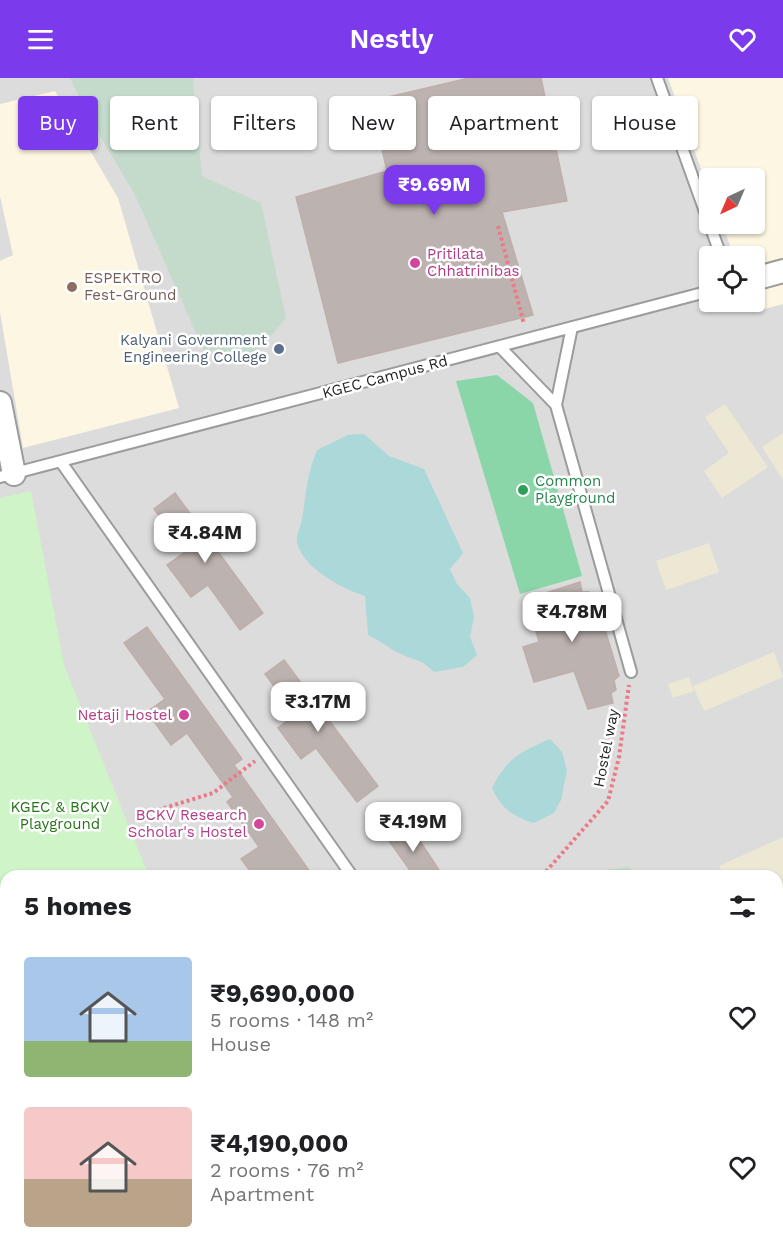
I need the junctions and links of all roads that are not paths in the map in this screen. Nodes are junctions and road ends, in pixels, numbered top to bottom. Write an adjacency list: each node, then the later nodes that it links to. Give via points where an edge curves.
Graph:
1 (657, 78): 2 (lane)
2 (717, 246)
3 (783, 271): 4 (street)
4 (765, 276)
5 (699, 294): 6 (lane, KGEC Campus Rd)
6 (572, 327): 7 (lane, KGEC Campus Rd); 9 (lane)
7 (500, 347): 9 (lane); 10 (lane, KGEC Campus Rd)
8 (0, 403): 11 (street)
9 (556, 405): 12 (lane)
10 (61, 462): 11 (lane, KGEC Campus Rd); 13 (lane)
11 (7, 476)
12 (631, 672)
13 (348, 870)

